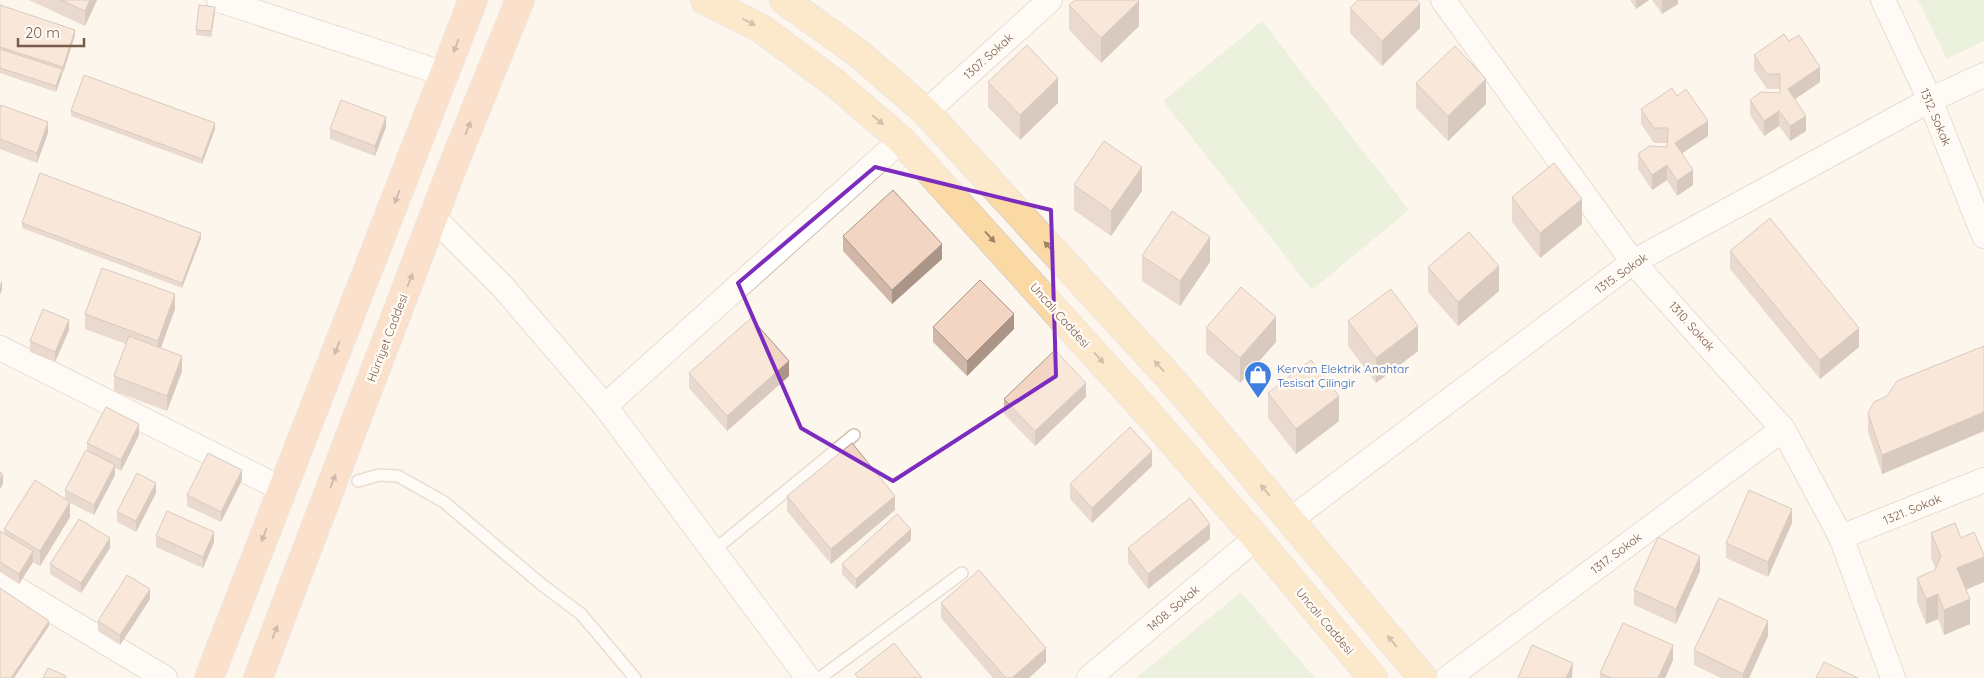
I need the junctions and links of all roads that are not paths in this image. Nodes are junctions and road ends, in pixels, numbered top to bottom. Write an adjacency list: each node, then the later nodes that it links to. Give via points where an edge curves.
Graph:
1 (219, 0): 9 (street)
2 (473, 0): 9 (highway, one-way to 9)
3 (520, 0): 14 (highway, Hürriyet Caddesi, one-way to 3)
4 (705, 0): 13 (main road, Uncalı Caddesi, one-way to 13, via 762,29 836,84)
5 (784, 0): 12 (main road, via 858,53)
6 (1050, 0): 12 (street, 1307. Sokak)
7 (1443, 0): 16 (street, 1310. Sokak)
8 (1883, 0): 11 (street, 1312. Sokak)
9 (445, 74): 23 (highway, one-way to 23)
10 (1984, 75): 11 (street, 1315. Sokak)
11 (1930, 100): 15 (street, 1312. Sokak); 16 (street, 1315. Sokak)
12 (926, 112): 24 (main road, one-way to 12, via 1178,388)
13 (901, 140): 18 (street); 26 (main road, Uncalı Caddesi, one-way to 26)
14 (433, 218): 18 (street, via 502,286); 32 (highway, Hürriyet Caddesi, one-way to 14)
15 (1984, 236)
16 (1634, 262): 19 (street, 1310. Sokak); 24 (street, 1315. Sokak)
17 (0, 348): 23 (street)
18 (605, 406): 27 (street)
19 (1784, 429): 25 (street, 1310. Sokak); 39 (street, 1317. Sokak)
20 (854, 435): 27 (lane)
21 (1984, 480): 25 (street, 1321. Sokak)
22 (358, 481): 33 (lane, via 379,475 398,476 444,502 581,614)
23 (282, 489): 31 (highway, one-way to 31)
24 (1290, 520): 38 (main road, one-way to 24)
25 (1841, 537): 40 (street, 1310. Sokak)
26 (1256, 538): 36 (street, 1408. Sokak); 37 (main road, Uncalı Caddesi)
27 (713, 551): 34 (street)
28 (962, 573): 35 (lane)
29 (0, 579): 30 (street)
30 (165, 678)
31 (209, 678)
32 (258, 678)
33 (635, 678)
34 (808, 678)
35 (820, 678)
36 (1089, 678)
37 (1372, 678)
38 (1423, 678)
39 (1448, 678)
40 (1893, 678)

